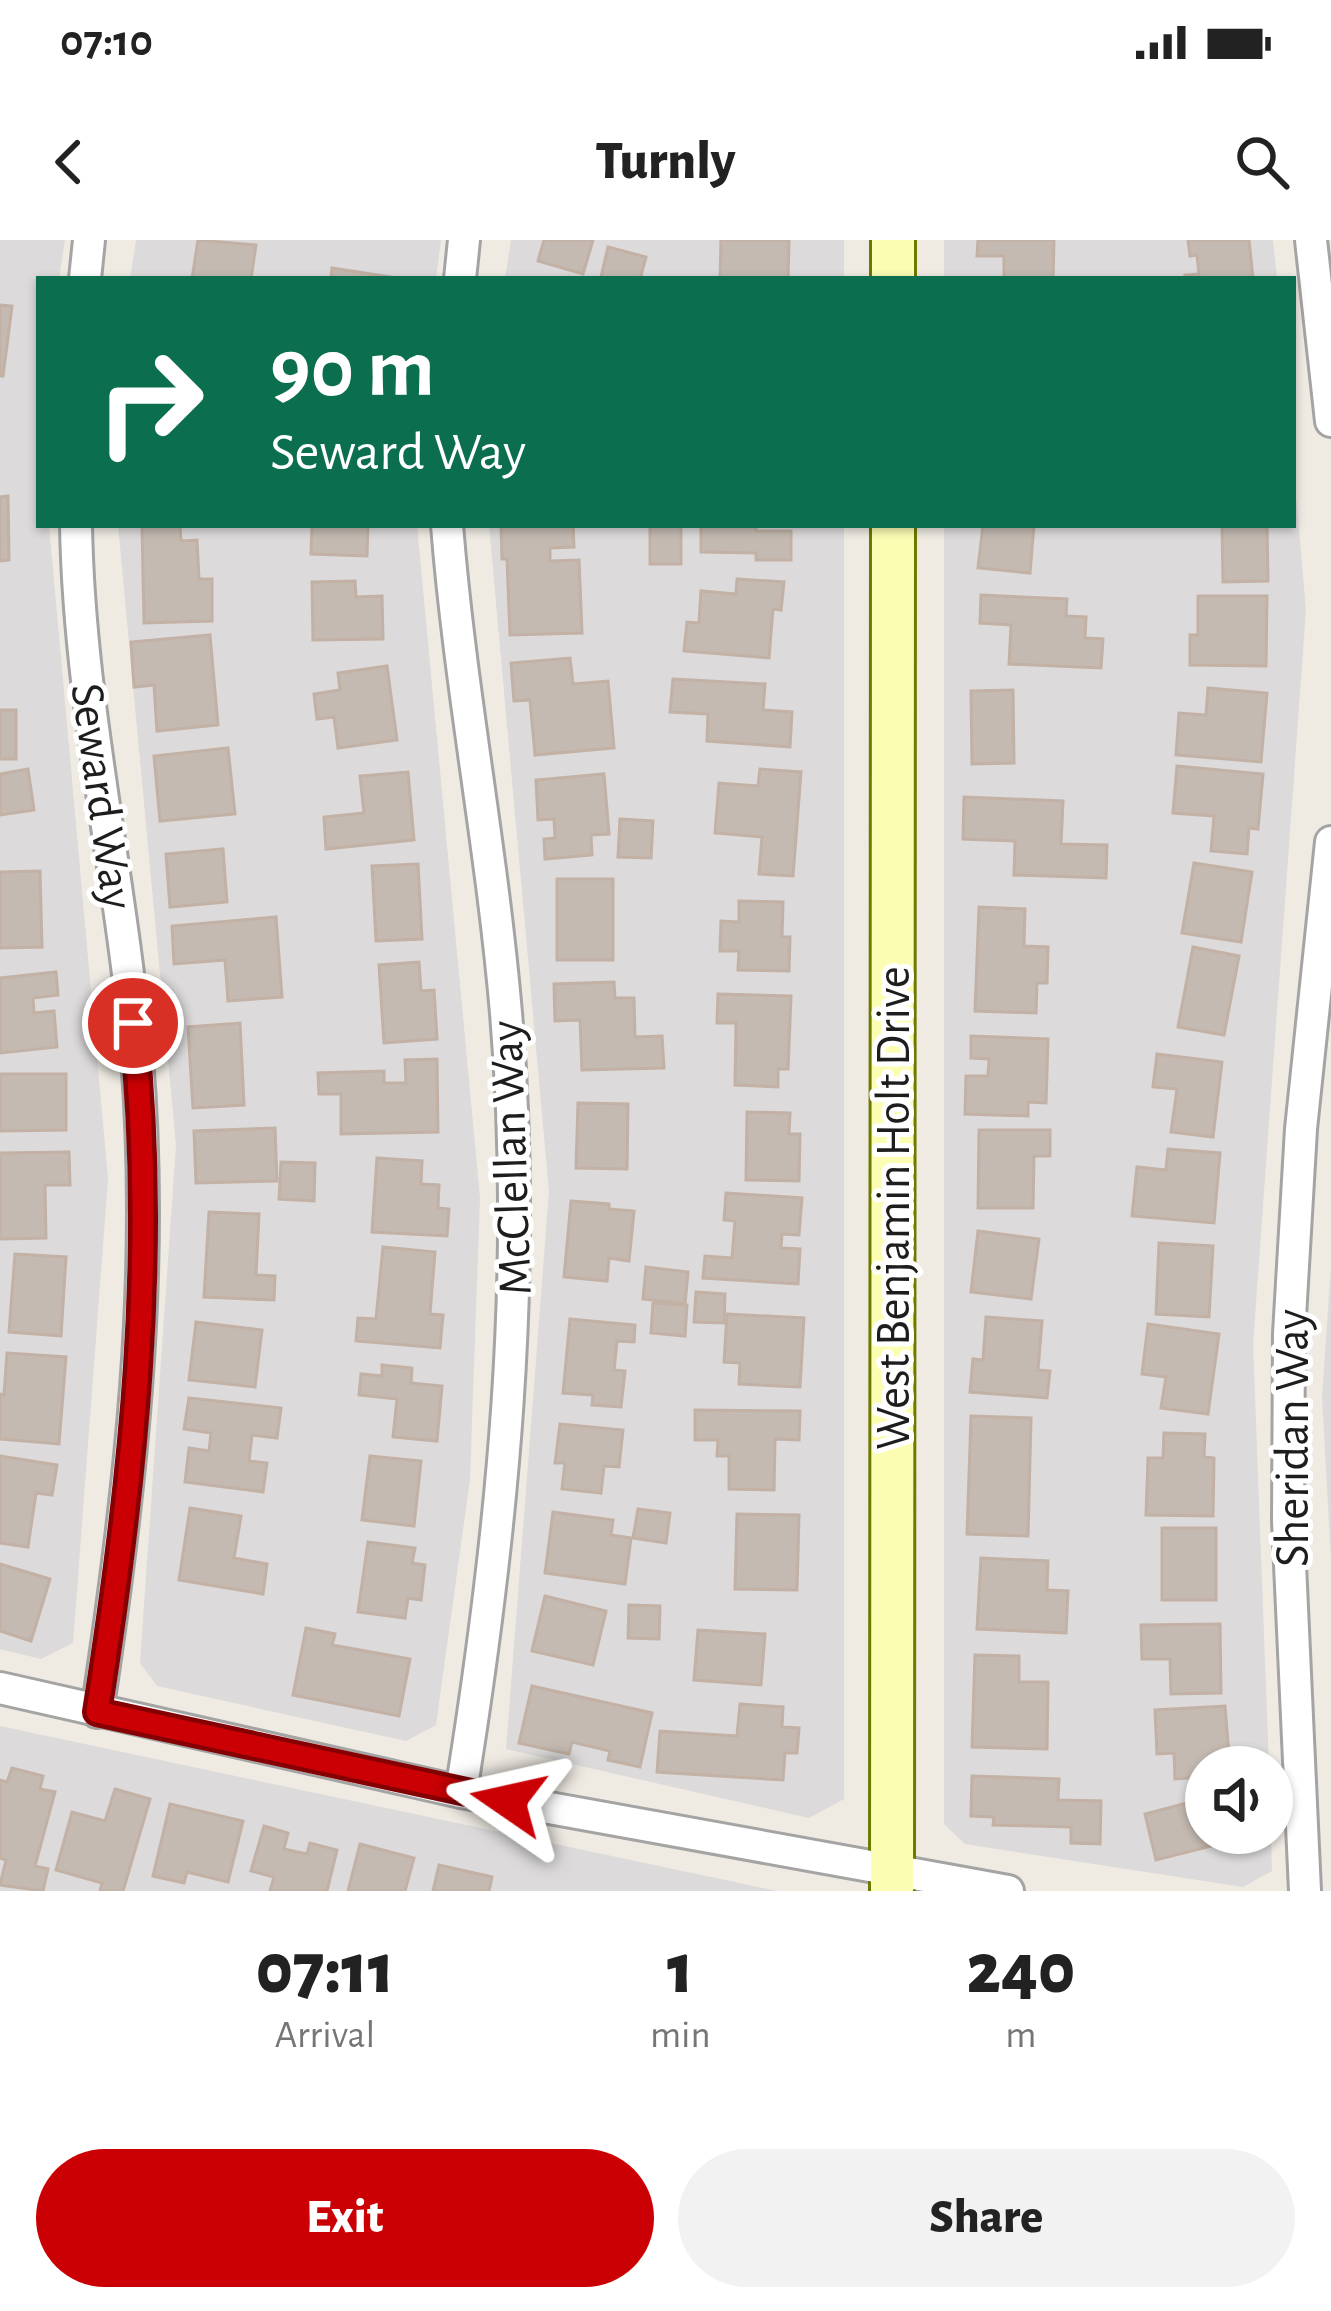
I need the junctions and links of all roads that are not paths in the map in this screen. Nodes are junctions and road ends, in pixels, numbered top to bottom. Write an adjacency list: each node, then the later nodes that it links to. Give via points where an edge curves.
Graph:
1 (89, 240): 5 (street)
2 (464, 240): 6 (street)
3 (893, 240): 7 (main road)
4 (1311, 240): 8 (street)
5 (85, 276)
6 (460, 276)
7 (893, 276)
8 (1331, 421)
9 (76, 528): 14 (street, Seward Way, via 86,678 137,1062 143,1244 135,1427)
10 (447, 528): 15 (street, McClellan Way, via 506,1015 514,1284 492,1593)
11 (893, 528): 16 (main road, West Benjamin Holt Drive)
12 (1331, 842): 18 (street, Sheridan Way, via 1289,1334 1288,1522)
13 (0, 1688): 14 (street)
14 (97, 1712): 15 (street)
15 (461, 1792): 16 (street)
16 (892, 1881): 17 (street)
17 (1008, 1891)
18 (1306, 1891)

